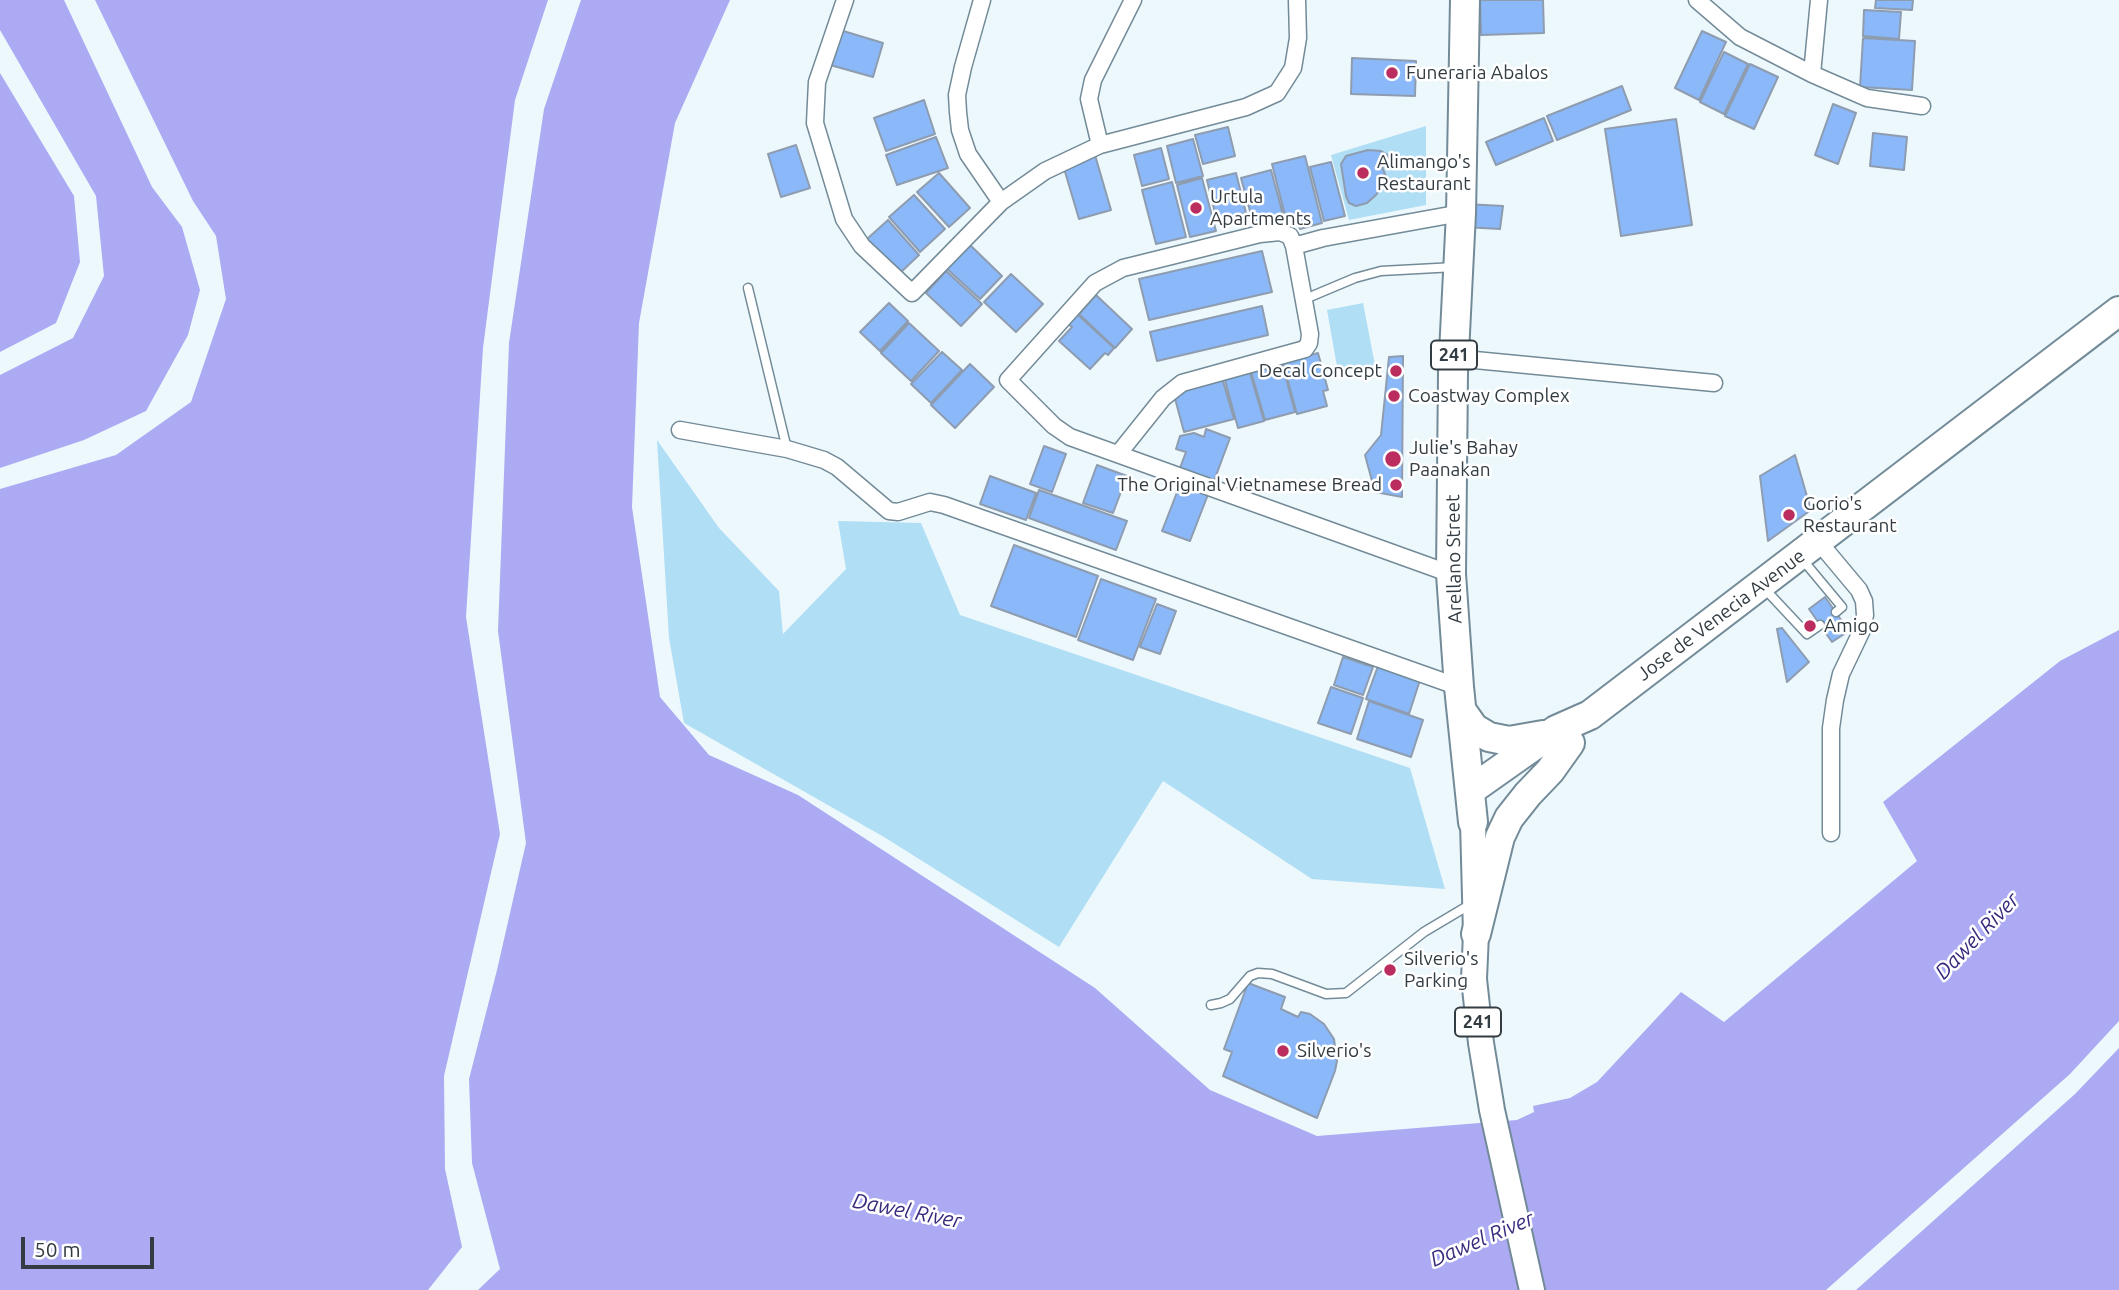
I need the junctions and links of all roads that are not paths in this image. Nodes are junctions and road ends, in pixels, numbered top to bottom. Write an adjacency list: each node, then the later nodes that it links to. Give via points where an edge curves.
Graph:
1 (845, 0): 11 (street, via 817,82 814,123 844,219 862,246 912,293)
2 (982, 0): 11 (street, via 957,95 958,112 968,154)
3 (1133, 0): 10 (street, via 1093,80 1089,99)
4 (1297, 0): 10 (street, via 1293,68 1277,93 1245,107)
5 (1465, 0): 12 (highway, Arellano Street / 241)
6 (1697, 0): 8 (street, via 1740,37)
7 (1819, 0): 8 (street)
8 (1812, 74): 9 (street, via 1867,98)
9 (1923, 106)
10 (1100, 145): 11 (street, via 1045,171)
11 (1001, 202)
12 (1461, 213): 13 (street); 14 (highway, Arellano Street / 241)
13 (1294, 246): 16 (street); 22 (street, via 1290,236 1280,232 1260,234 1107,275 1008,380 1070,437)
14 (1458, 267): 16 (lane, via 1381,271); 18 (highway, Arellano Street / 241)
15 (748, 288): 21 (lane)
16 (1305, 299): 22 (street, via 1310,334 1305,349 1182,383 1163,398)
17 (2119, 312): 23 (highway, Jose de Venecia Avenue)
18 (1454, 358): 19 (street); 24 (highway, Arellano Street / 241)
19 (1714, 383)
20 (680, 430): 21 (street)
21 (787, 449): 28 (street, via 836,467 889,511 930,502 944,505)
22 (1119, 453): 24 (street)
23 (1809, 548): 25 (highway, Jose de Venecia Avenue); 26 (lane, via 1842,607); 32 (street, via 1858,590 1866,615 1835,700)
24 (1451, 573): 28 (highway, Arellano Street / 241)
25 (1761, 585): 27 (lane, via 1807,634); 29 (highway, Jose de Venecia Avenue)
26 (1836, 612)
27 (1820, 625)
28 (1460, 699): 29 (highway, via 1474,728 1489,737 1508,741); 30 (highway, Arellano Street / 241)
29 (1563, 737): 30 (highway, Jose de Venecia Avenue); 31 (highway, Jose de Venecia Avenue); 34 (highway, via 1550,771 1509,818 1500,837)
30 (1471, 790): 31 (highway, Arellano Street / 241)
31 (1474, 822): 33 (main road, 241)
32 (1830, 833)
33 (1475, 901): 34 (main road, 241); 35 (lane, via 1424,932 1346,993 1326,994 1258,973 1230,999)
34 (1476, 934): 36 (main road, 241, via 1474,979 1480,1043)
35 (1211, 1005)
36 (1532, 1290)

